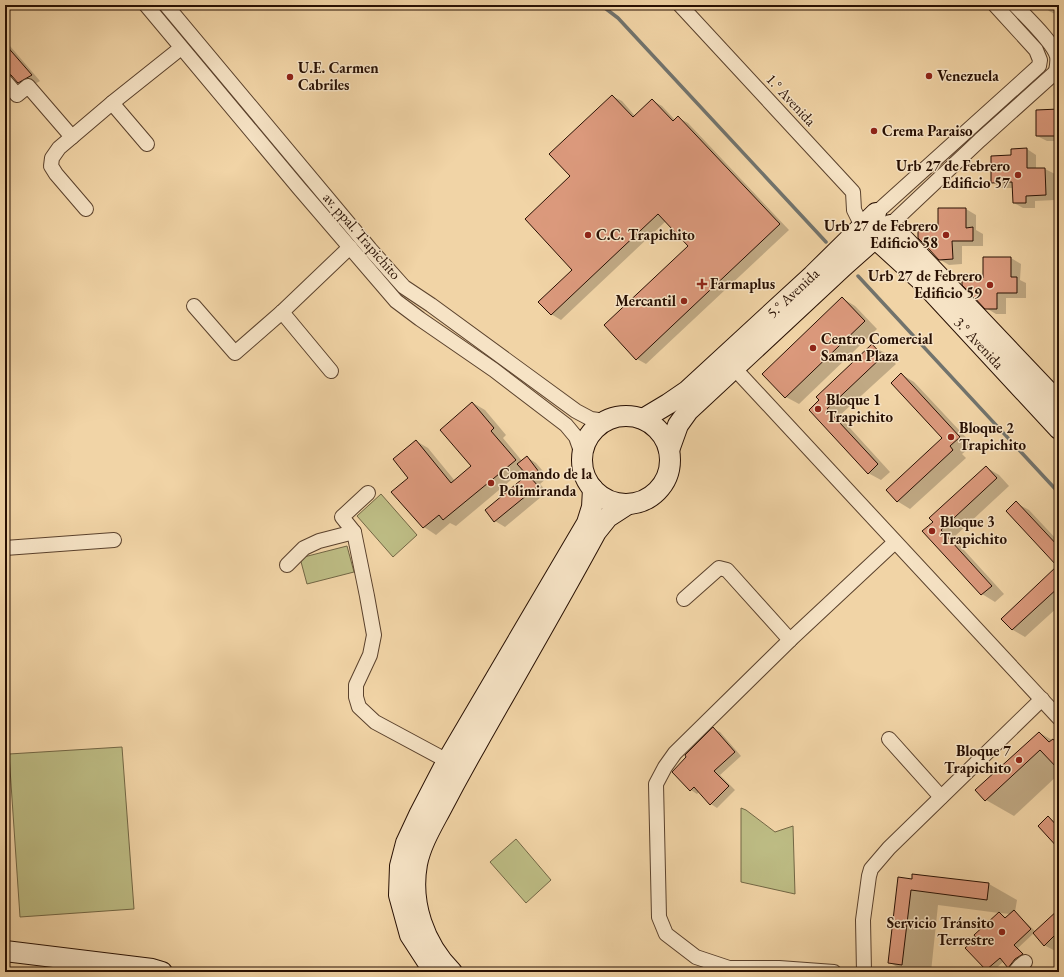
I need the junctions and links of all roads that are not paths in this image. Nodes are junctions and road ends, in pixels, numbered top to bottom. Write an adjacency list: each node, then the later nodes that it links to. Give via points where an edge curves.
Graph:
1 (146, 5): 7 (street, av. ppal. Trapichito)
2 (166, 5): 6 (street, av. ppal. Trapichito)
3 (680, 5): 16 (street, 1.° Avenida, via 853,192 854,210)
4 (995, 5): 16 (street, 5.° Avenida, via 1036,50 1040,60 1039,66)
5 (1016, 5): 9 (street)
6 (184, 27): 7 (street); 18 (street, av. ppal. Trapichito)
7 (172, 37): 8 (street, av. ppal. Trapichito)
8 (181, 48): 12 (street); 17 (street, av. ppal. Trapichito)
9 (1057, 48): 10 (street)
10 (1058, 70): 16 (street, via 980,140)
11 (5, 81): 13 (street, via 17,95 28,86)
12 (112, 103): 13 (street); 14 (street)
13 (72, 137): 15 (street, via 52,158 52,166)
14 (147, 144)
15 (86, 209)
16 (876, 226): 22 (street, 5.° Avenida, via 846,264); 24 (street, 3.° Avenida); 25 (street, 5.° Avenida, via 808,280 687,391); 27 (street, 3.° Avenida, via 922,281)
17 (350, 248): 19 (street, av. ppal. Trapichito); 21 (street)
18 (370, 249): 19 (street); 26 (street, av. ppal. Trapichito, via 404,286 576,411 591,419)
19 (360, 258): 29 (street, av. ppal. Trapichito, via 396,301 494,370 566,425 576,437)
20 (194, 306): 21 (street, via 235,353)
21 (282, 312): 23 (street)
22 (735, 369): 28 (street, 5.° Avenida, via 688,412 678,425); 35 (street)
23 (331, 371)
24 (1059, 403)
25 (643, 419): 26 (street, via 625,415); 28 (street, via 660,431)
26 (605, 420): 29 (street, via 585,441)
27 (1059, 429)
28 (669, 450): 32 (street, via 668,472 658,491 649,498)
29 (582, 454): 30 (street, via 582,467)
30 (593, 489): 32 (street, via 603,498); 43 (street, via 592,507 587,523)
31 (368, 493): 33 (street, via 342,517)
32 (628, 504): 43 (street, via 608,517 596,532)
33 (354, 532): 37 (street, via 319,541 304,548); 43 (street, via 374,635 370,654 356,685 359,706 375,722)
34 (114, 540): 36 (street)
35 (895, 542): 39 (street); 40 (street)
36 (5, 548)
37 (287, 565)
38 (684, 599): 39 (street, via 719,568 723,568)
39 (790, 640): 50 (street, via 675,753 656,784 659,917 666,934 696,957 729,968)
40 (1042, 699): 41 (street); 44 (street)
41 (1059, 718)
42 (888, 739): 44 (street)
43 (455, 765): 48 (street, via 420,813 406,843 400,866 399,895 410,935); 49 (street, via 424,842 417,864 415,886 417,907 426,934 436,953)
44 (941, 797): 51 (street, via 871,869 863,920)
45 (5, 951): 47 (street)
46 (1025, 962): 52 (street)
47 (162, 972)
48 (434, 972)
49 (452, 972)
50 (834, 972)
51 (864, 972)
52 (1015, 972)

